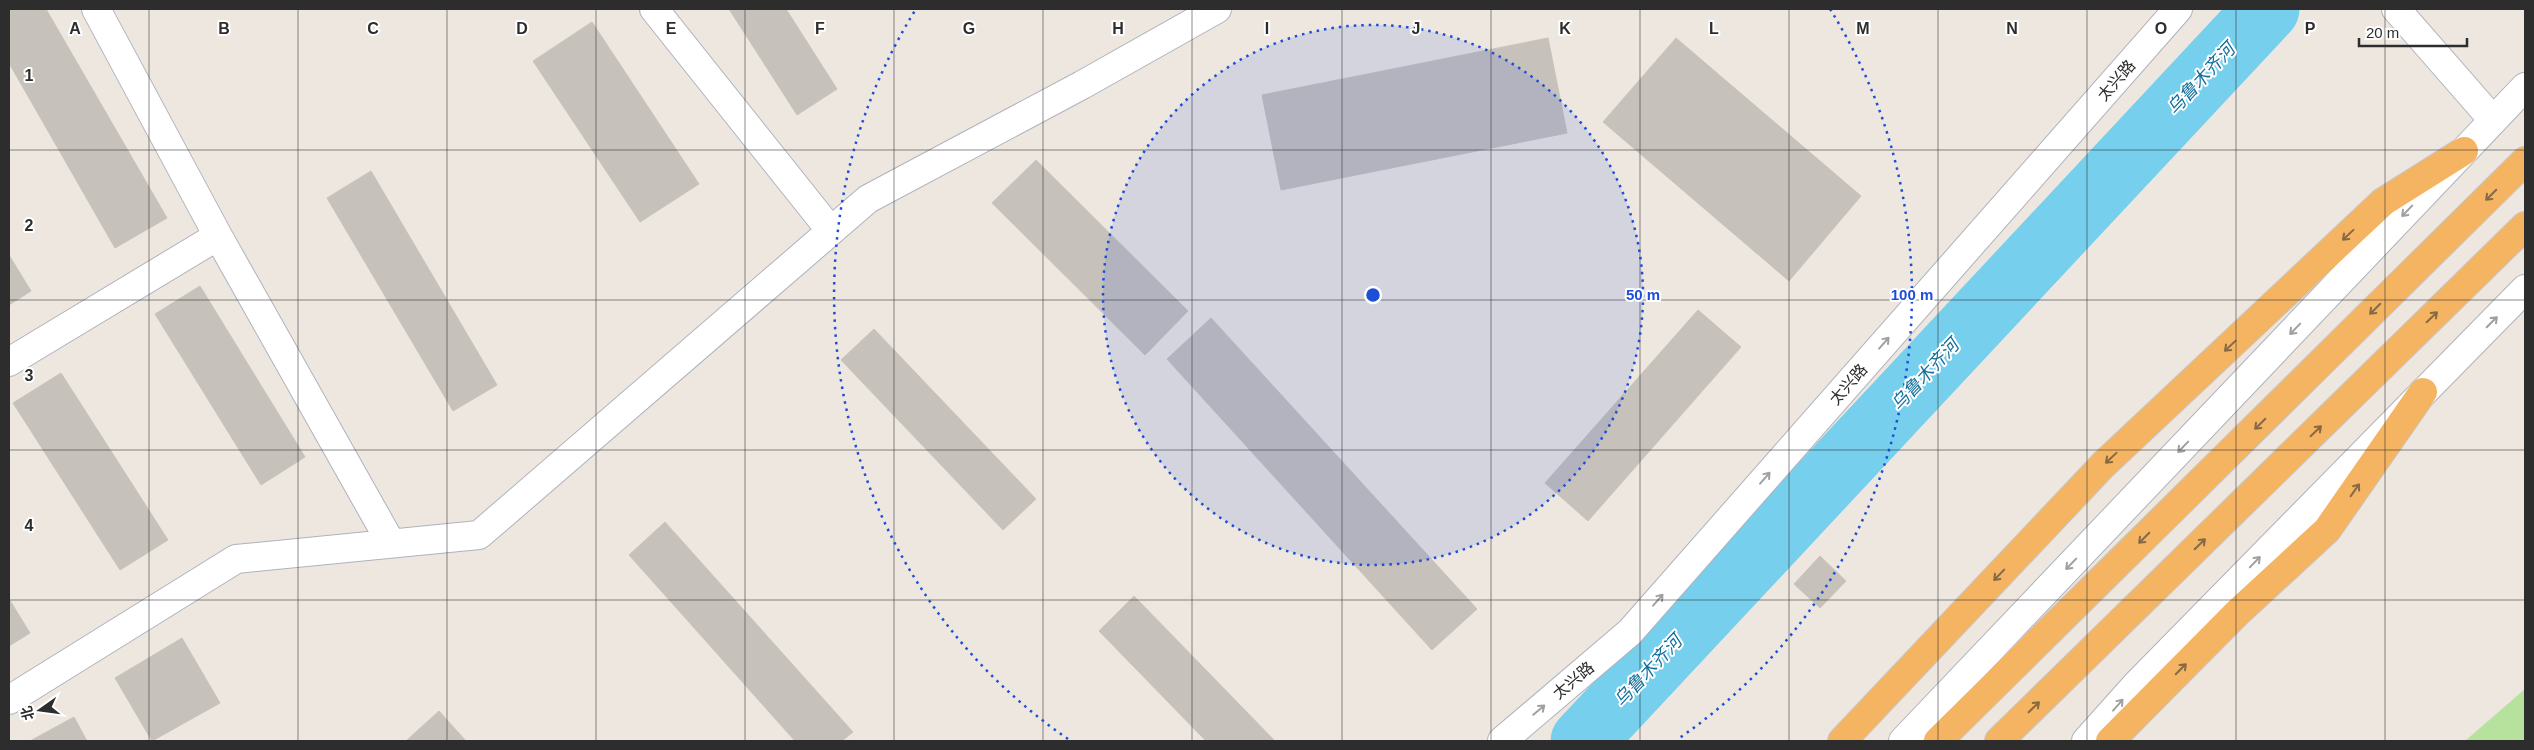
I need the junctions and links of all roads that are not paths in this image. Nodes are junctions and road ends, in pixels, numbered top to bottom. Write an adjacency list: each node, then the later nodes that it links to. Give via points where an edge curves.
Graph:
1 (96, 9): 12 (street)
2 (654, 9): 11 (street)
3 (1217, 9): 11 (street, via 868,199)
4 (2178, 9): 18 (street, 太兴路, one-way to 4, via 1630,632)
5 (2396, 9): 7 (street)
6 (2525, 88): 7 (street)
7 (2493, 120): 8 (street)
8 (2464, 151): 19 (highway, one-way to 19, via 2384,202 2103,465); 20 (street, one-way to 20)
9 (2525, 161): 21 (highway, one-way to 21)
10 (2525, 226): 22 (highway, one-way to 10)
11 (831, 231): 16 (street, via 479,535)
12 (218, 236): 14 (street); 16 (street)
13 (2525, 289): 15 (street, one-way to 13)
14 (9, 362)
15 (2423, 392): 23 (street, one-way to 15, via 2136,685); 24 (highway, one-way to 15, via 2237,613 2327,530)
16 (390, 543): 17 (street, via 236,559)
17 (9, 700)
18 (1502, 741)
19 (1842, 741)
20 (1903, 741)
21 (1938, 741)
22 (1999, 741)
23 (2086, 741)
24 (2110, 741)

